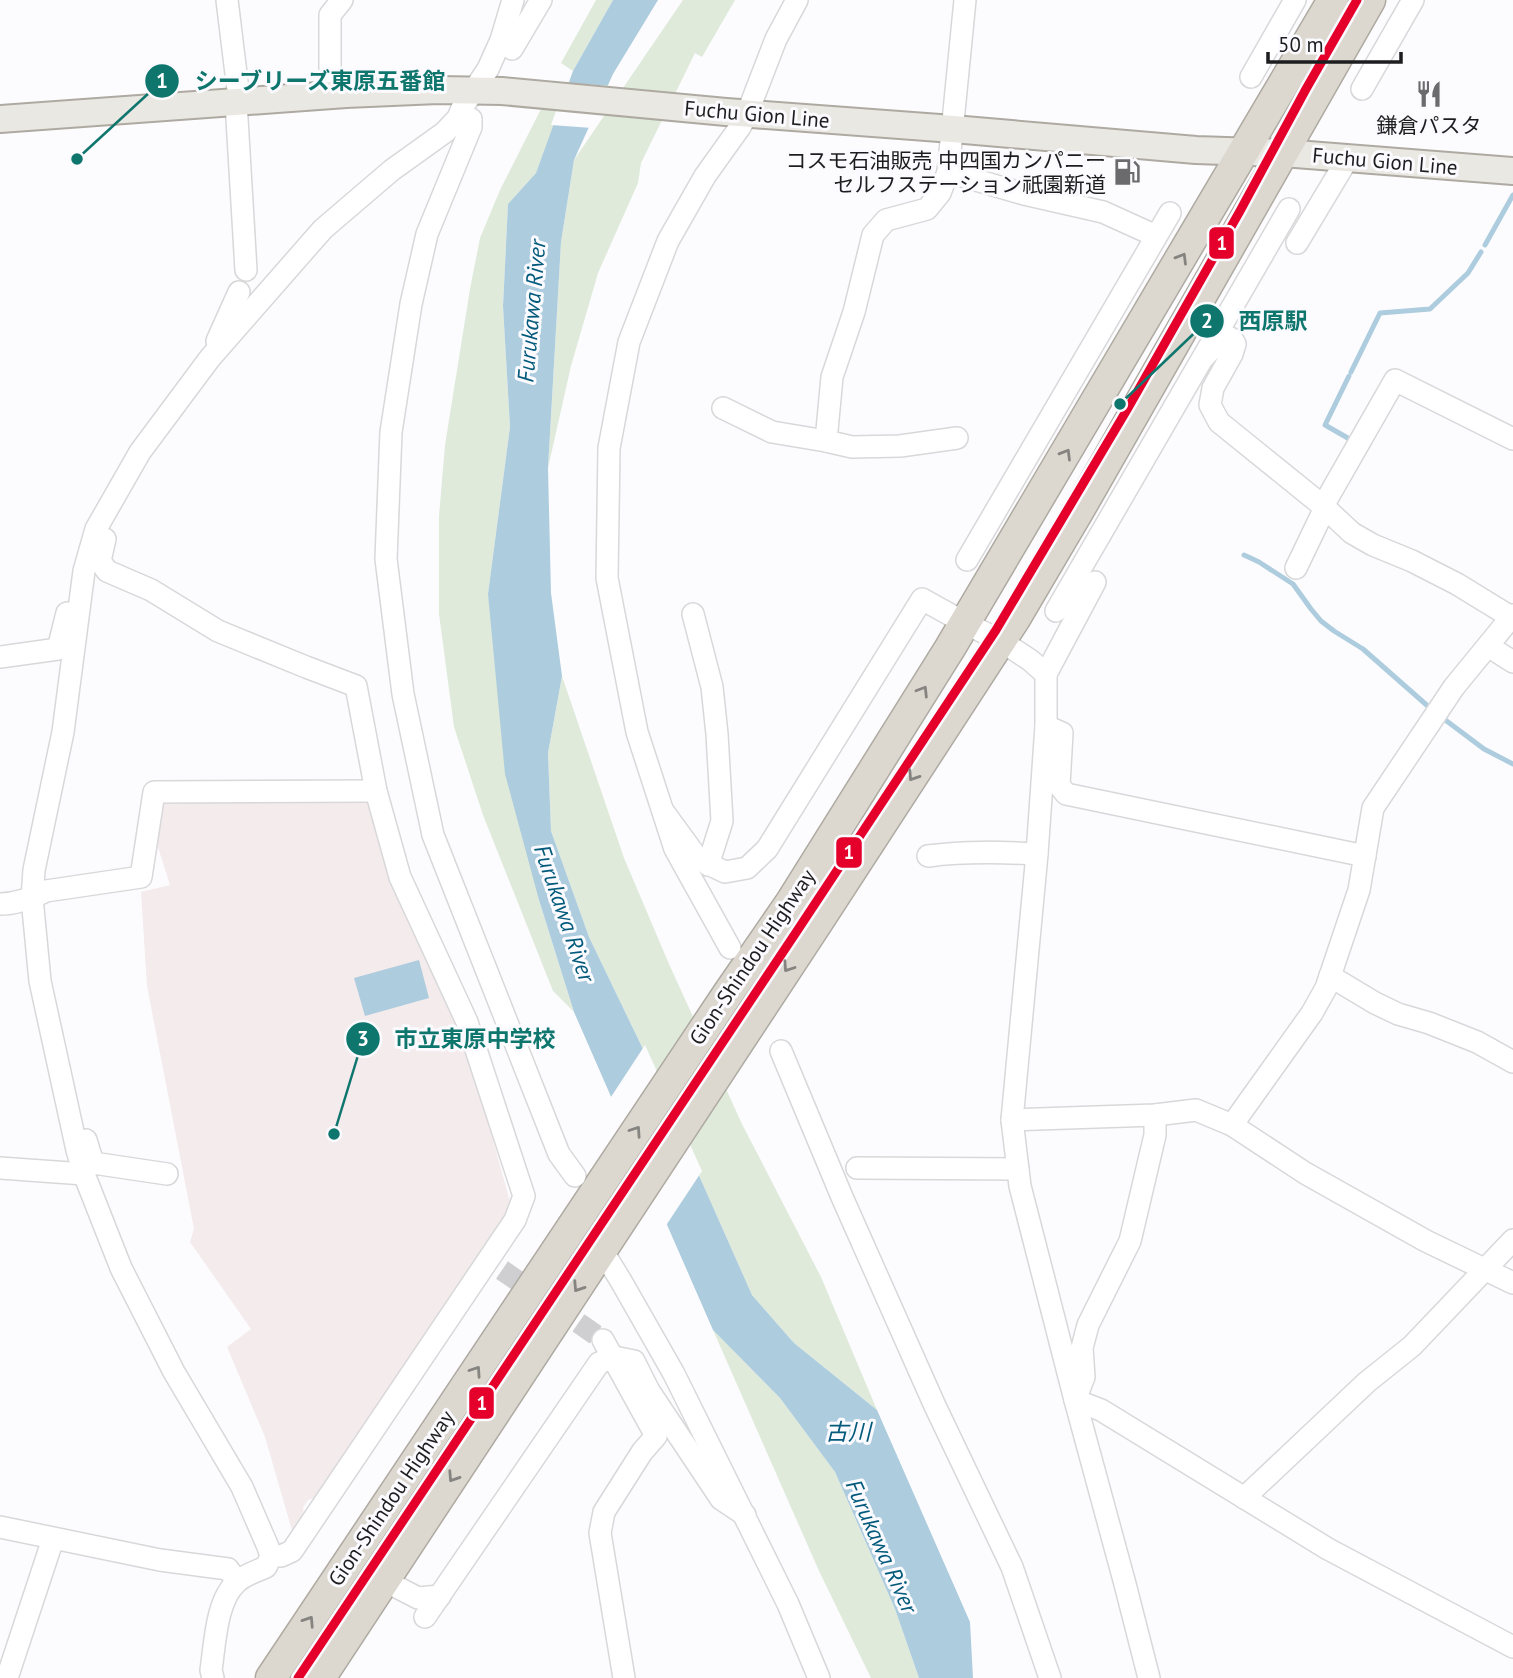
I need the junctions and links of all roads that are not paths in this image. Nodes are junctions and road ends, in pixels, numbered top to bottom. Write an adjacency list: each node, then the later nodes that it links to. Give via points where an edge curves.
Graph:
1 (227, 0): 18 (street)
2 (342, 0): 17 (street, via 330,15)
3 (513, 0): 15 (street, via 501,40)
4 (541, 0): 13 (street)
5 (797, 0): 19 (street)
6 (965, 0): 22 (street)
7 (1295, 0): 14 (street)
8 (1306, 0): 12 (street)
9 (1333, 0): 12 (highway, Gion-Shindou Highway)
10 (1370, 0): 24 (highway, Gion-Shindou Highway)
11 (1413, 0): 16 (street)
12 (1314, 32): 23 (highway, Gion-Shindou Highway)
13 (512, 49)
14 (1251, 77)
15 (474, 89): 17 (main road, Fuchu Gion Line); 19 (main road, Fuchu Gion Line); 38 (street, via 445,132 323,229)
16 (1362, 89)
17 (330, 95): 18 (main road, Fuchu Gion Line)
18 (236, 102): 20 (main road, Fuchu Gion Line); 32 (street)
19 (736, 113): 22 (main road, Fuchu Gion Line); 64 (street, via 740,127 668,241 629,342 609,448 607,578 637,732)
20 (0, 119)
21 (471, 119): 84 (street, via 427,234 411,304 391,432 386,559 402,694 433,835 559,1154)
22 (953, 129): 23 (main road, Fuchu Gion Line); 27 (street)
23 (1244, 152): 24 (main road, Fuchu Gion Line); 35 (highway, Gion-Shindou Highway, one-way to 23)
24 (1283, 153): 25 (main road, Fuchu Gion Line); 34 (highway, Gion-Shindou Highway)
25 (1348, 158): 26 (main road, Fuchu Gion Line); 31 (street)
26 (1513, 171)
27 (948, 172): 30 (street, via 1103,212); 42 (street, via 927,209 886,220 873,234 855,312 832,377)
28 (1289, 209): 37 (street)
29 (1170, 213): 30 (street)
30 (1156, 236): 36 (street)
31 (1297, 243)
32 (246, 270)
33 (239, 292): 38 (street)
34 (1192, 310): 37 (street); 48 (highway, Gion-Shindou Highway)
35 (1149, 312): 36 (street); 46 (highway, Gion-Shindou Highway, one-way to 35)
36 (1107, 321): 43 (street)
37 (1204, 357): 45 (street); 47 (street, via 1225,335 1232,339 1232,354 1213,388 1210,405 1219,422)
38 (210, 358): 44 (street, via 140,452)
39 (723, 408): 42 (street, via 772,432)
40 (957, 438): 42 (street, via 876,447)
41 (1513, 439): 47 (street, via 1395,380)
42 (826, 441)
43 (1027, 460): 46 (street); 49 (street)
44 (125, 480): 51 (street, via 96,529); 63 (street, via 100,561 107,571 151,590 218,631 356,686)
45 (1121, 500): 48 (street); 53 (street)
46 (1034, 506): 56 (highway, Gion-Shindou Highway)
47 (1322, 506): 50 (street); 55 (street, via 1352,533)
48 (1079, 510): 57 (highway, Gion-Shindou Highway)
49 (967, 560)
50 (1296, 568)
51 (84, 571): 59 (street, via 71,595 58,649); 69 (street, via 63,732)
52 (1095, 582): 61 (street)
53 (1056, 611)
54 (692, 614): 68 (street, via 712,687 718,734 722,821)
55 (1512, 616): 58 (street)
56 (965, 623): 57 (street); 68 (street, via 922,599 767,849 747,868 725,872); 84 (highway, Gion-Shindou Highway, one-way to 56, via 791,902)
57 (1001, 641): 61 (street); 85 (highway, Gion-Shindou Highway, one-way to 85)
58 (1488, 646): 60 (street); 67 (street, via 1454,687 1373,808)
59 (0, 657)
60 (1513, 662)
61 (1046, 674): 62 (street)
62 (1046, 726): 65 (street); 67 (street, via 1062,733 1059,785 1066,794)
63 (376, 791): 69 (street, via 155,792 141,877 46,891); 95 (street, via 400,877 467,1022 524,1196 495,1265 292,1551)
64 (663, 811): 68 (street, via 698,859); 71 (street, via 675,849)
65 (1037, 854): 66 (street, via 999,851); 76 (street)
66 (928, 856)
67 (1365, 856): 72 (street, via 1359,890)
68 (708, 865)
69 (32, 898): 70 (street); 78 (street, via 40,981)
70 (0, 904)
71 (730, 948)
72 (1330, 976): 74 (street, via 1398,1014 1477,1042); 77 (street, via 1312,1013)
73 (781, 1051): 107 (street, via 935,1406 1012,1567)
74 (1513, 1062)
75 (1155, 1115): 76 (street); 77 (street, via 1196,1110); 90 (street, via 1130,1241 1088,1325 1084,1377)
76 (1012, 1120): 81 (street)
77 (1232, 1125): 87 (street, via 1305,1173)
78 (74, 1136): 82 (street); 83 (street, via 84,1135 93,1163)
79 (0, 1168): 82 (street)
80 (857, 1168): 81 (street)
81 (1018, 1169): 90 (street)
82 (84, 1174): 95 (street, via 121,1268 174,1372 242,1487)
83 (166, 1174)
84 (587, 1182): 103 (highway, Gion-Shindou Highway, one-way to 84)
85 (608, 1240): 92 (street, via 621,1281); 97 (highway, Gion-Shindou Highway, one-way to 97)
86 (1513, 1240): 87 (street)
87 (1485, 1270): 88 (street); 91 (street, via 1412,1346)
88 (1513, 1283)
89 (608, 1348): 92 (street, via 634,1361 721,1499); 98 (street); 105 (street, via 656,1436 604,1512 600,1533)
90 (1075, 1400): 91 (street, via 1101,1410); 108 (street)
91 (1244, 1498): 100 (street, via 1328,1549)
92 (745, 1515): 106 (street)
93 (0, 1527): 94 (street)
94 (53, 1539): 96 (street, via 228,1569); 101 (street)
95 (271, 1556): 96 (street, via 266,1567)
96 (237, 1581): 102 (street, via 220,1611)
97 (384, 1581): 98 (street, via 418,1598); 104 (highway, Gion-Shindou Highway)
98 (440, 1596): 99 (street)
99 (425, 1617)
100 (1513, 1647)
101 (7, 1678)
102 (213, 1678)
103 (271, 1678)
104 (320, 1678)
105 (624, 1678)
106 (819, 1678)
107 (1050, 1678)
108 (1149, 1678)

